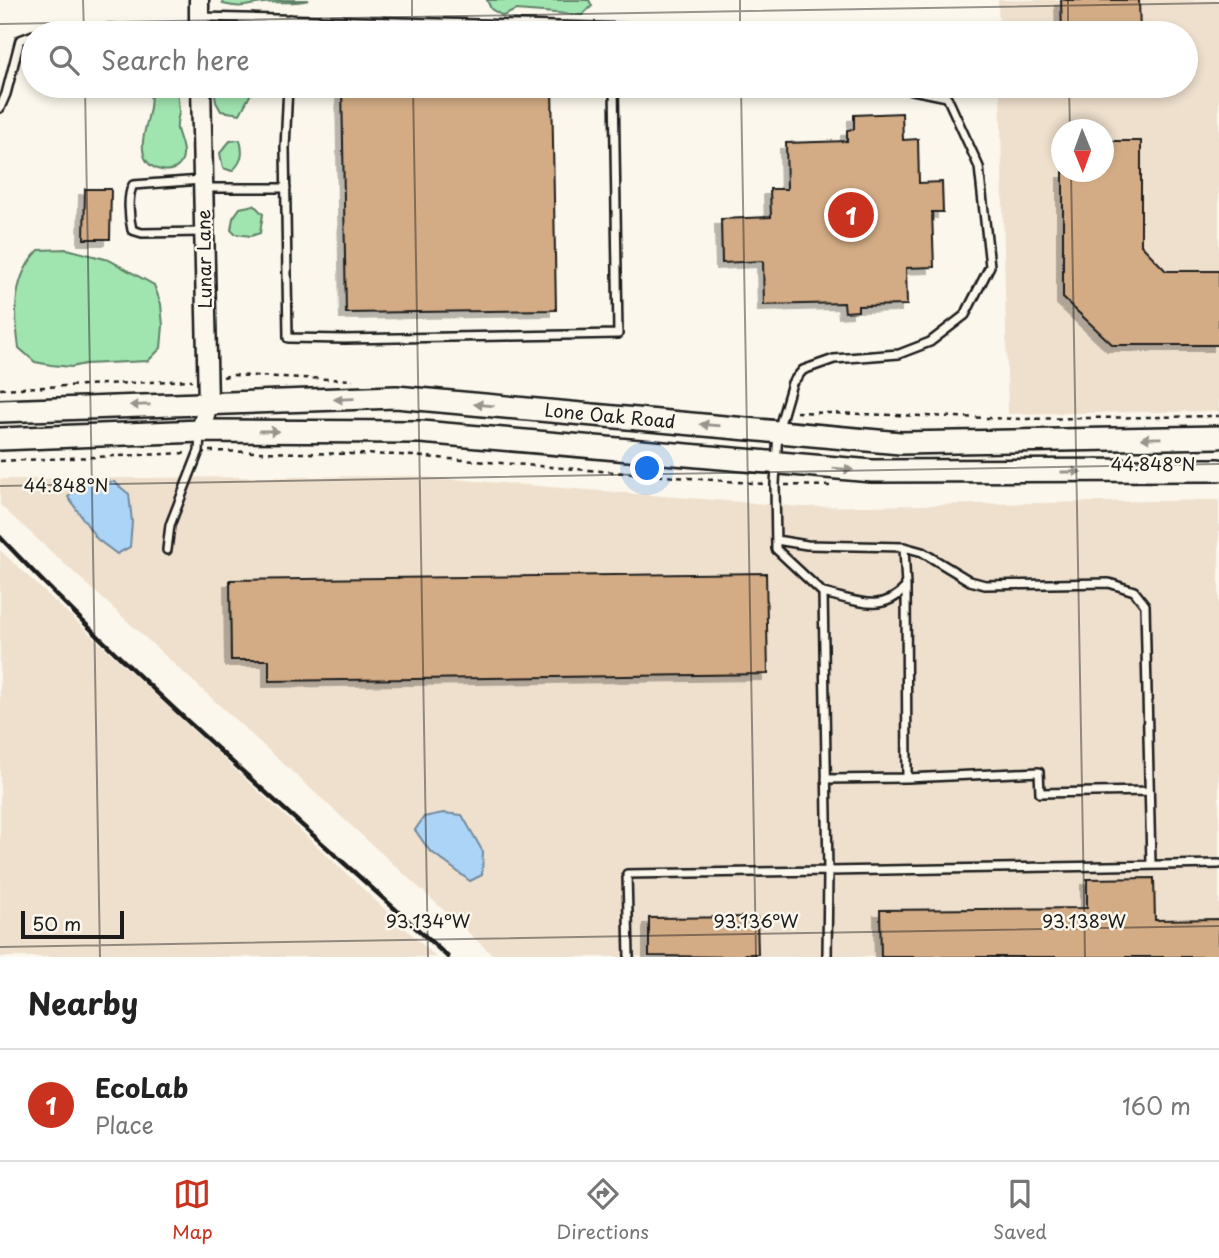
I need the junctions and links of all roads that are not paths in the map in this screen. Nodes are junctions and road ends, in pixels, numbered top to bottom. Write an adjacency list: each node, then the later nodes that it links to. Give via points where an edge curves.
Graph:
1 (290, 19): 2 (lane); 3 (lane)
2 (199, 20)
3 (344, 21)
4 (21, 40): 9 (lane)
5 (201, 98): 10 (street, Lunar Lane)
6 (288, 98): 11 (lane)
7 (614, 98): 11 (lane, via 618,334 288,338)
8 (947, 98): 15 (lane, via 979,167 990,265 965,315 930,342 899,354 834,359 803,370 792,383)
9 (0, 108)
10 (203, 184): 11 (lane); 12 (street, Lunar Lane); 12 (lane, via 134,185 130,225 136,233)
11 (286, 188)
12 (204, 232): 13 (street, Lunar Lane)
13 (208, 403): 14 (main road, Lone Oak Road, one-way to 14); 15 (main road, Lone Oak Road, one-way to 13, via 396,397); 18 (street, Lunar Lane)
14 (0, 411)
15 (782, 421): 16 (main road, Lone Oak Road, one-way to 15, via 900,443); 19 (lane)
16 (1219, 437)
17 (0, 439): 18 (main road, Lone Oak Road)
18 (200, 441): 19 (main road, Lone Oak Road, one-way to 19, via 421,432); 23 (lane, via 170,524)
19 (775, 463): 20 (main road, Lone Oak Road, one-way to 20, via 872,471); 21 (lane)
20 (1219, 471)
21 (776, 540): 22 (lane); 25 (lane, via 776,549)
22 (904, 547): 24 (lane); 28 (lane, via 985,585 1109,583 1134,590 1145,605)
23 (167, 550)
24 (906, 587): 25 (lane, via 897,598 884,603); 26 (lane)
25 (823, 593): 27 (lane)
26 (907, 778): 27 (lane); 28 (lane, via 1039,772 1040,793)
27 (826, 779): 31 (lane)
28 (1149, 791): 29 (lane)
29 (1150, 864): 30 (lane); 31 (lane)
30 (1219, 864)
31 (828, 871): 32 (lane, via 627,874); 33 (lane)
32 (629, 957)
33 (827, 957)

